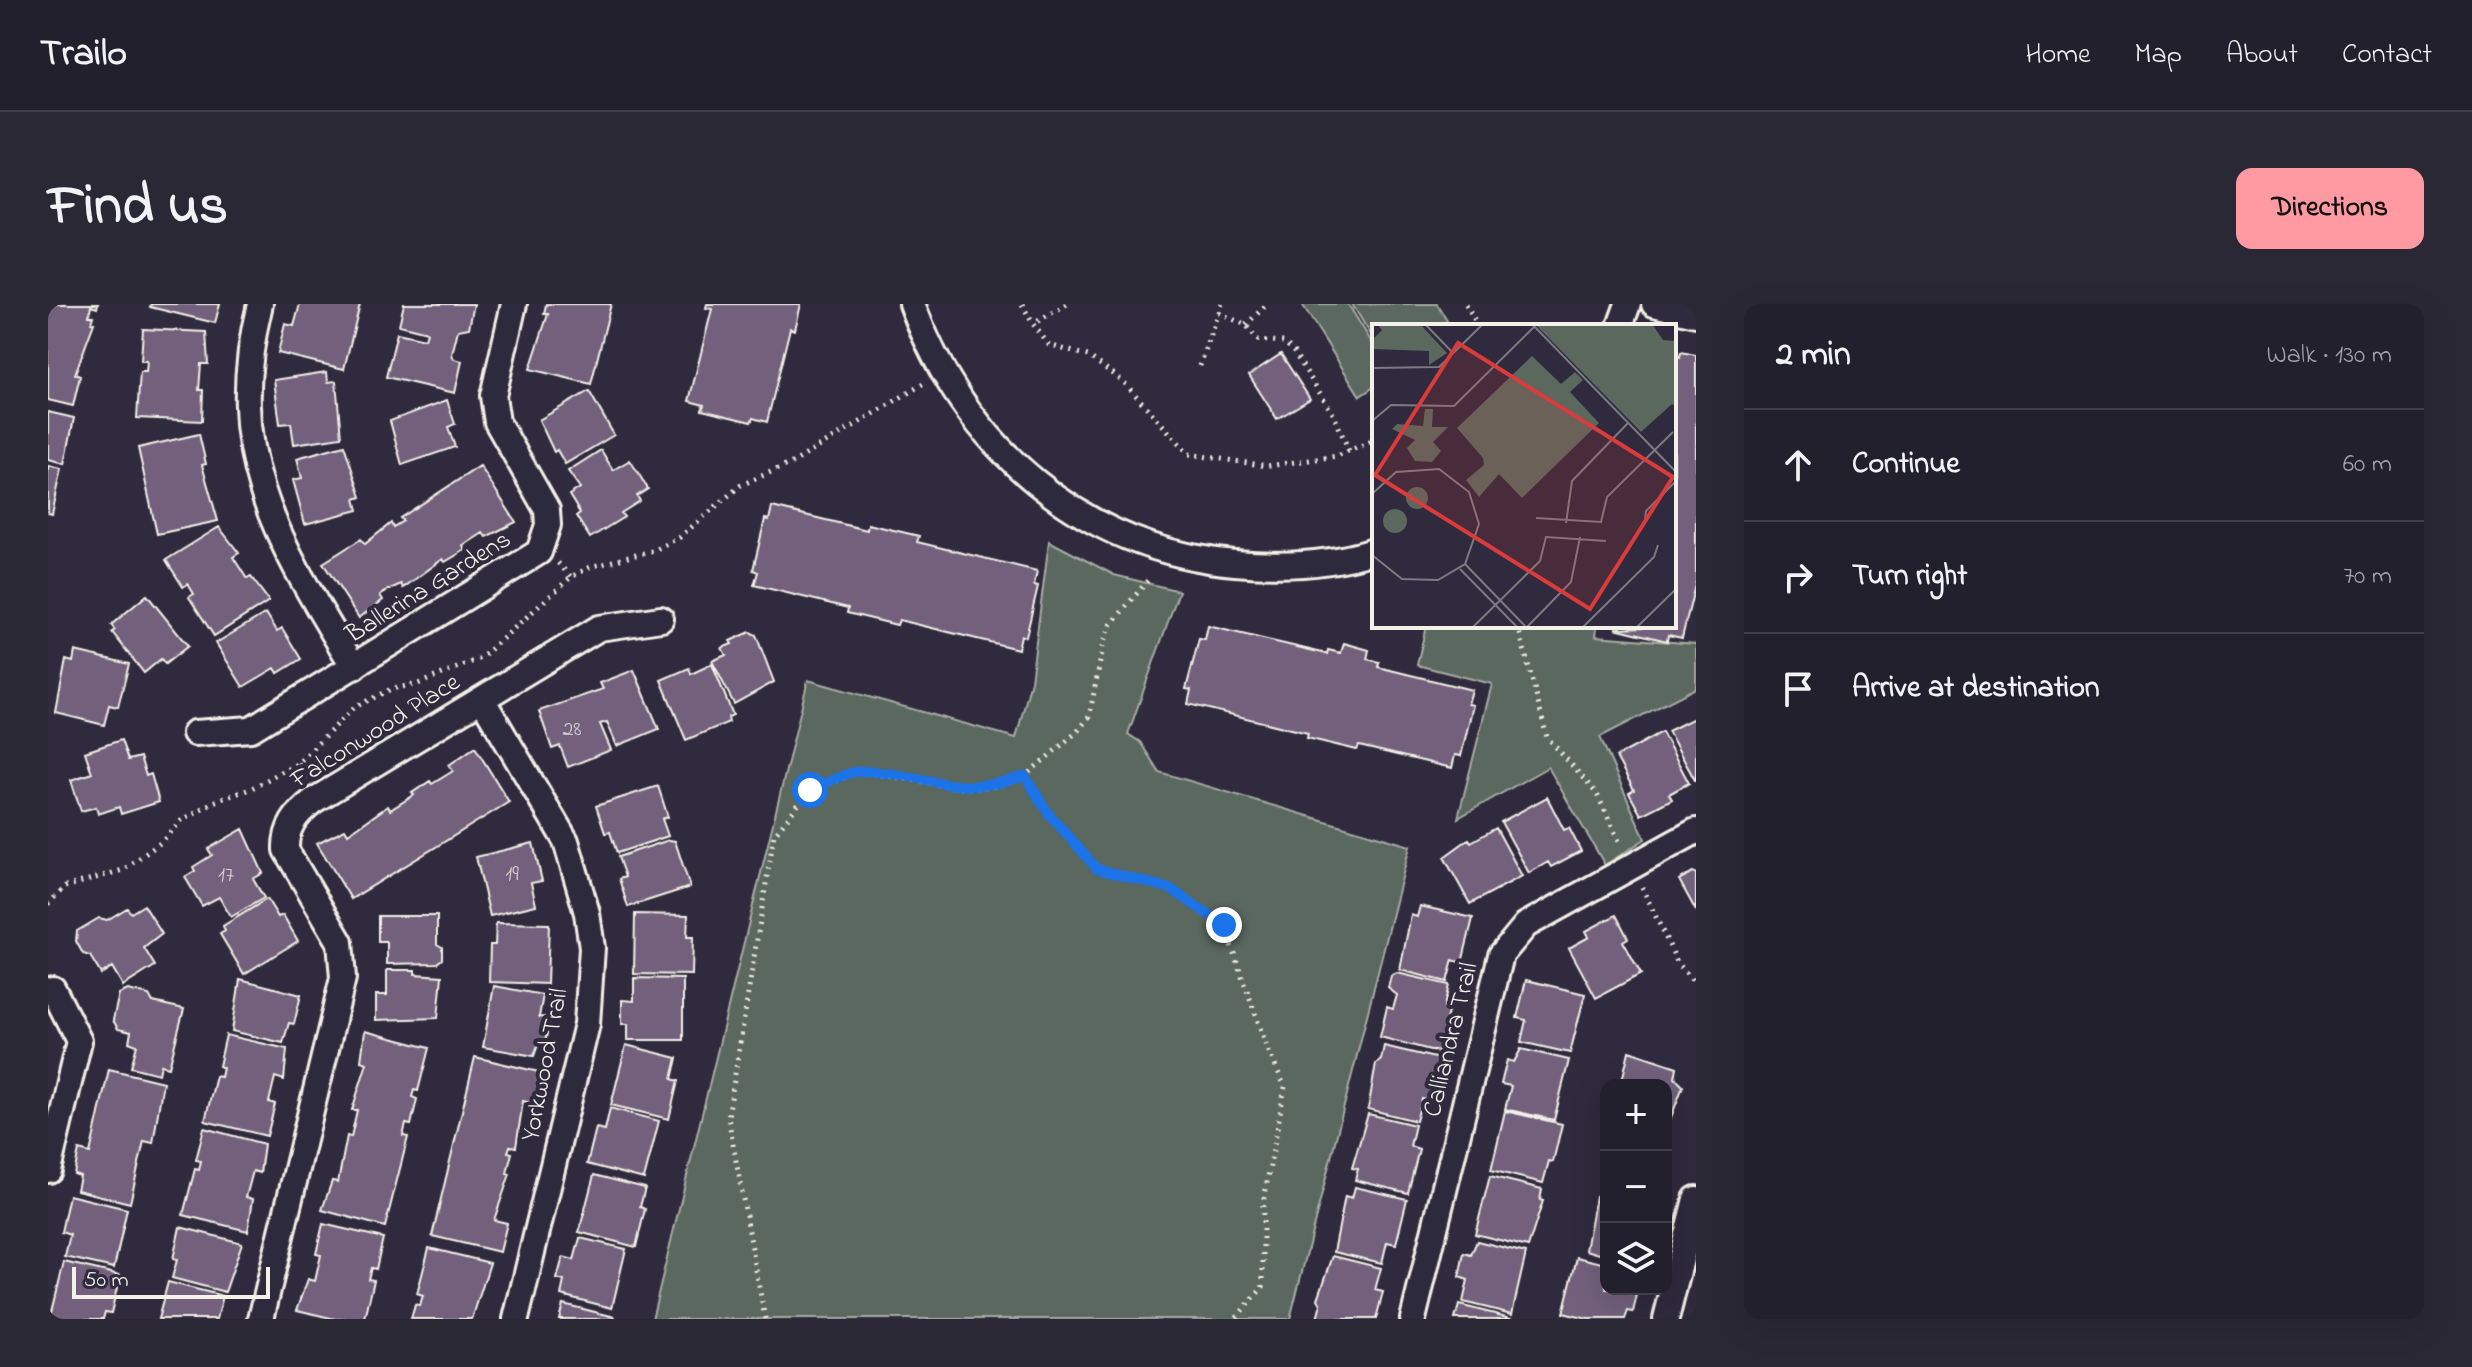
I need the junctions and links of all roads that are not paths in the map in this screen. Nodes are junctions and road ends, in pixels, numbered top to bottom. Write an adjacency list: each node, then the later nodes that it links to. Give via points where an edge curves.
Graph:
1 (260, 304): 10 (street, via 246,390 256,474 286,551)
2 (514, 304): 10 (street, Ballerina Gardens, via 493,396 497,422 547,510 539,552)
3 (912, 304): 8 (street, via 939,367 969,416 1027,477 1082,516 1156,548 1205,560 1279,565)
4 (1628, 304): 7 (street)
5 (1654, 304): 6 (street)
6 (1696, 314)
7 (1621, 324)
8 (1372, 551)
9 (661, 619): 11 (street, Falconwood Place, via 599,628)
10 (354, 667): 12 (street, Ballerina Gardens, via 251,729)
11 (482, 699): 18 (street, Falconwood Place, via 313,801 299,811 285,838 296,870 340,942 343,978); 19 (street, Yorkwood Trail, via 566,841 592,948 587,1024)
12 (195, 733)
13 (1696, 831): 20 (street, Calliandra Trail, via 1537,917 1501,955)
14 (53, 989): 15 (street, via 79,1041)
15 (48, 1170)
16 (1696, 1199): 17 (street)
17 (1690, 1247): 21 (street)
18 (261, 1319)
19 (516, 1319)
20 (1413, 1319)
21 (1666, 1319)

